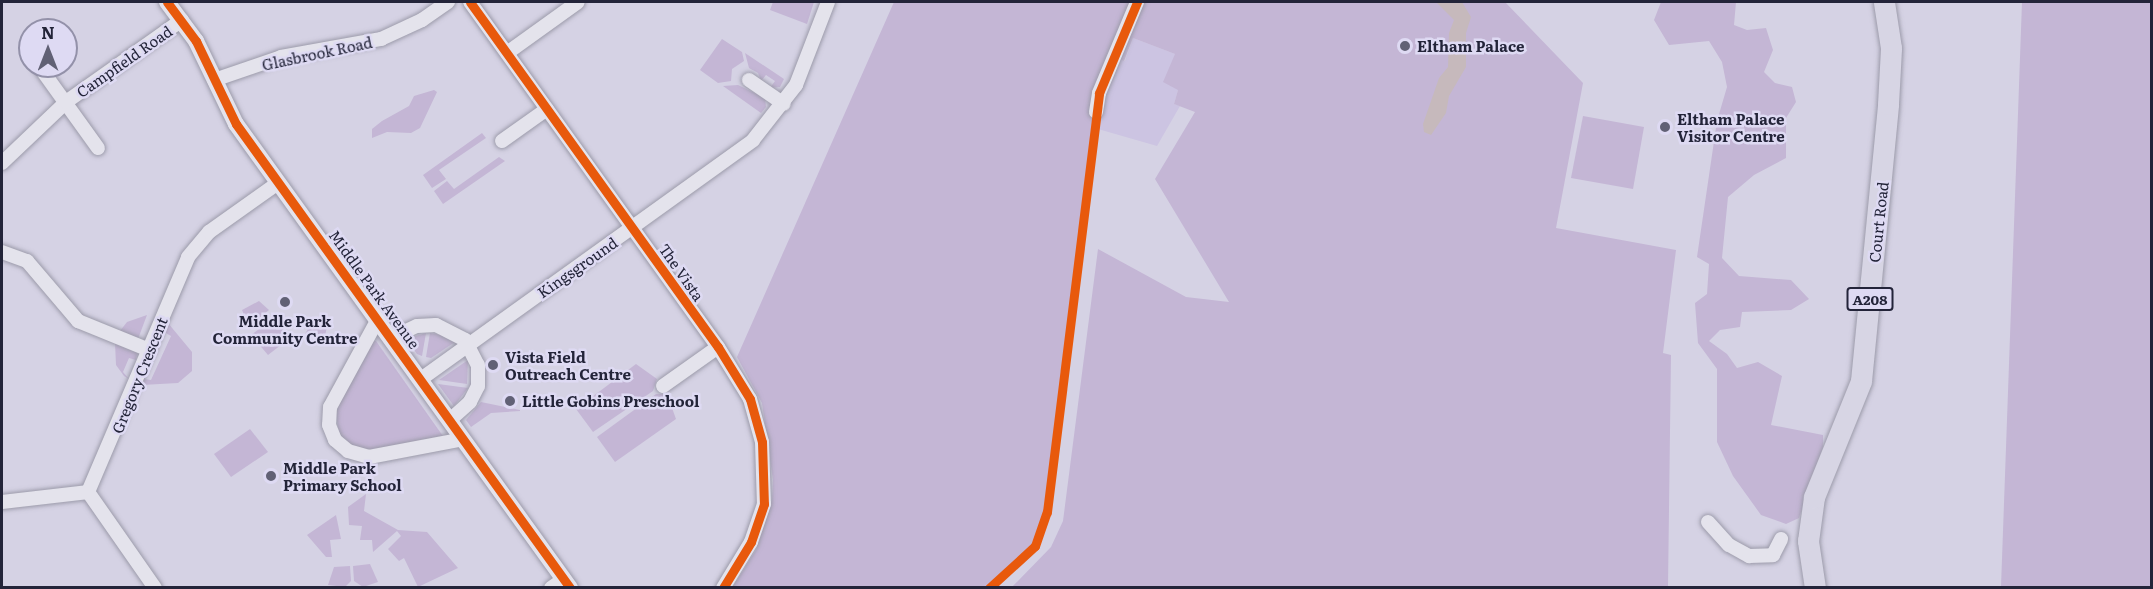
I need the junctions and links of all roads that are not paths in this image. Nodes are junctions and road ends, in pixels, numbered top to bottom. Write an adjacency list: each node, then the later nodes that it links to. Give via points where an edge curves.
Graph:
1 (167, 2): 8 (street, Middle Park Avenue)
2 (447, 2): 11 (street, Glasbrook Road, via 422,20 381,39 282,57)
3 (470, 2): 9 (street, The Vista)
4 (578, 2): 9 (street)
5 (828, 2): 14 (street, Kingsground, via 807,60)
6 (1137, 2): 16 (street, via 1099,93)
7 (1884, 2): 35 (main road, Court Road / A208, via 1891,48 1888,104 1862,381 1819,483)
8 (182, 20): 11 (street, Middle Park Avenue); 13 (street, Campfield Road)
9 (507, 53): 15 (street, The Vista)
10 (48, 78): 13 (street, Campfield Road)
11 (214, 80): 20 (street, Middle Park Avenue, via 236,124)
12 (749, 80): 14 (street)
13 (66, 102): 18 (street, Campfield Road); 19 (street, Campfield Road)
14 (784, 104): 21 (street, Kingsground, via 734,157)
15 (547, 109): 17 (street); 21 (street, The Vista)
16 (1096, 112)
17 (502, 141)
18 (98, 148)
19 (2, 164)
20 (278, 183): 23 (street, Middle Park Avenue); 27 (street, Gregory Crescent, via 197,243)
21 (633, 228): 25 (street, Kingsground); 26 (street, The Vista)
22 (2, 252): 27 (street, via 27,261 78,321)
23 (378, 319): 24 (street, Middle Park Avenue); 31 (street, Middle Park Avenue, via 330,407 329,425 335,440 348,451 369,457)
24 (393, 337): 25 (street, via 417,326 436,325 453,331); 28 (street, Middle Park Avenue)
25 (469, 345): 28 (street, Kingsground); 30 (street, via 478,365 478,386 470,402)
26 (718, 347): 29 (street); 38 (street, The Vista, via 750,399 762,442 765,472 760,519 743,558)
27 (149, 350): 32 (street, Gregory Crescent)
28 (421, 380): 30 (street, Middle Park Avenue)
29 (663, 386)
30 (450, 420): 31 (street, Middle Park Avenue)
31 (463, 439): 36 (street, Middle Park Avenue)
32 (88, 492): 33 (street); 37 (street)
33 (2, 502)
34 (1708, 522): 35 (street, via 1729,545 1749,556 1773,555 1776,538)
35 (1808, 540): 39 (main road, Court Road / A208)
36 (562, 585)
37 (155, 588)
38 (723, 588)
39 (1815, 588)

